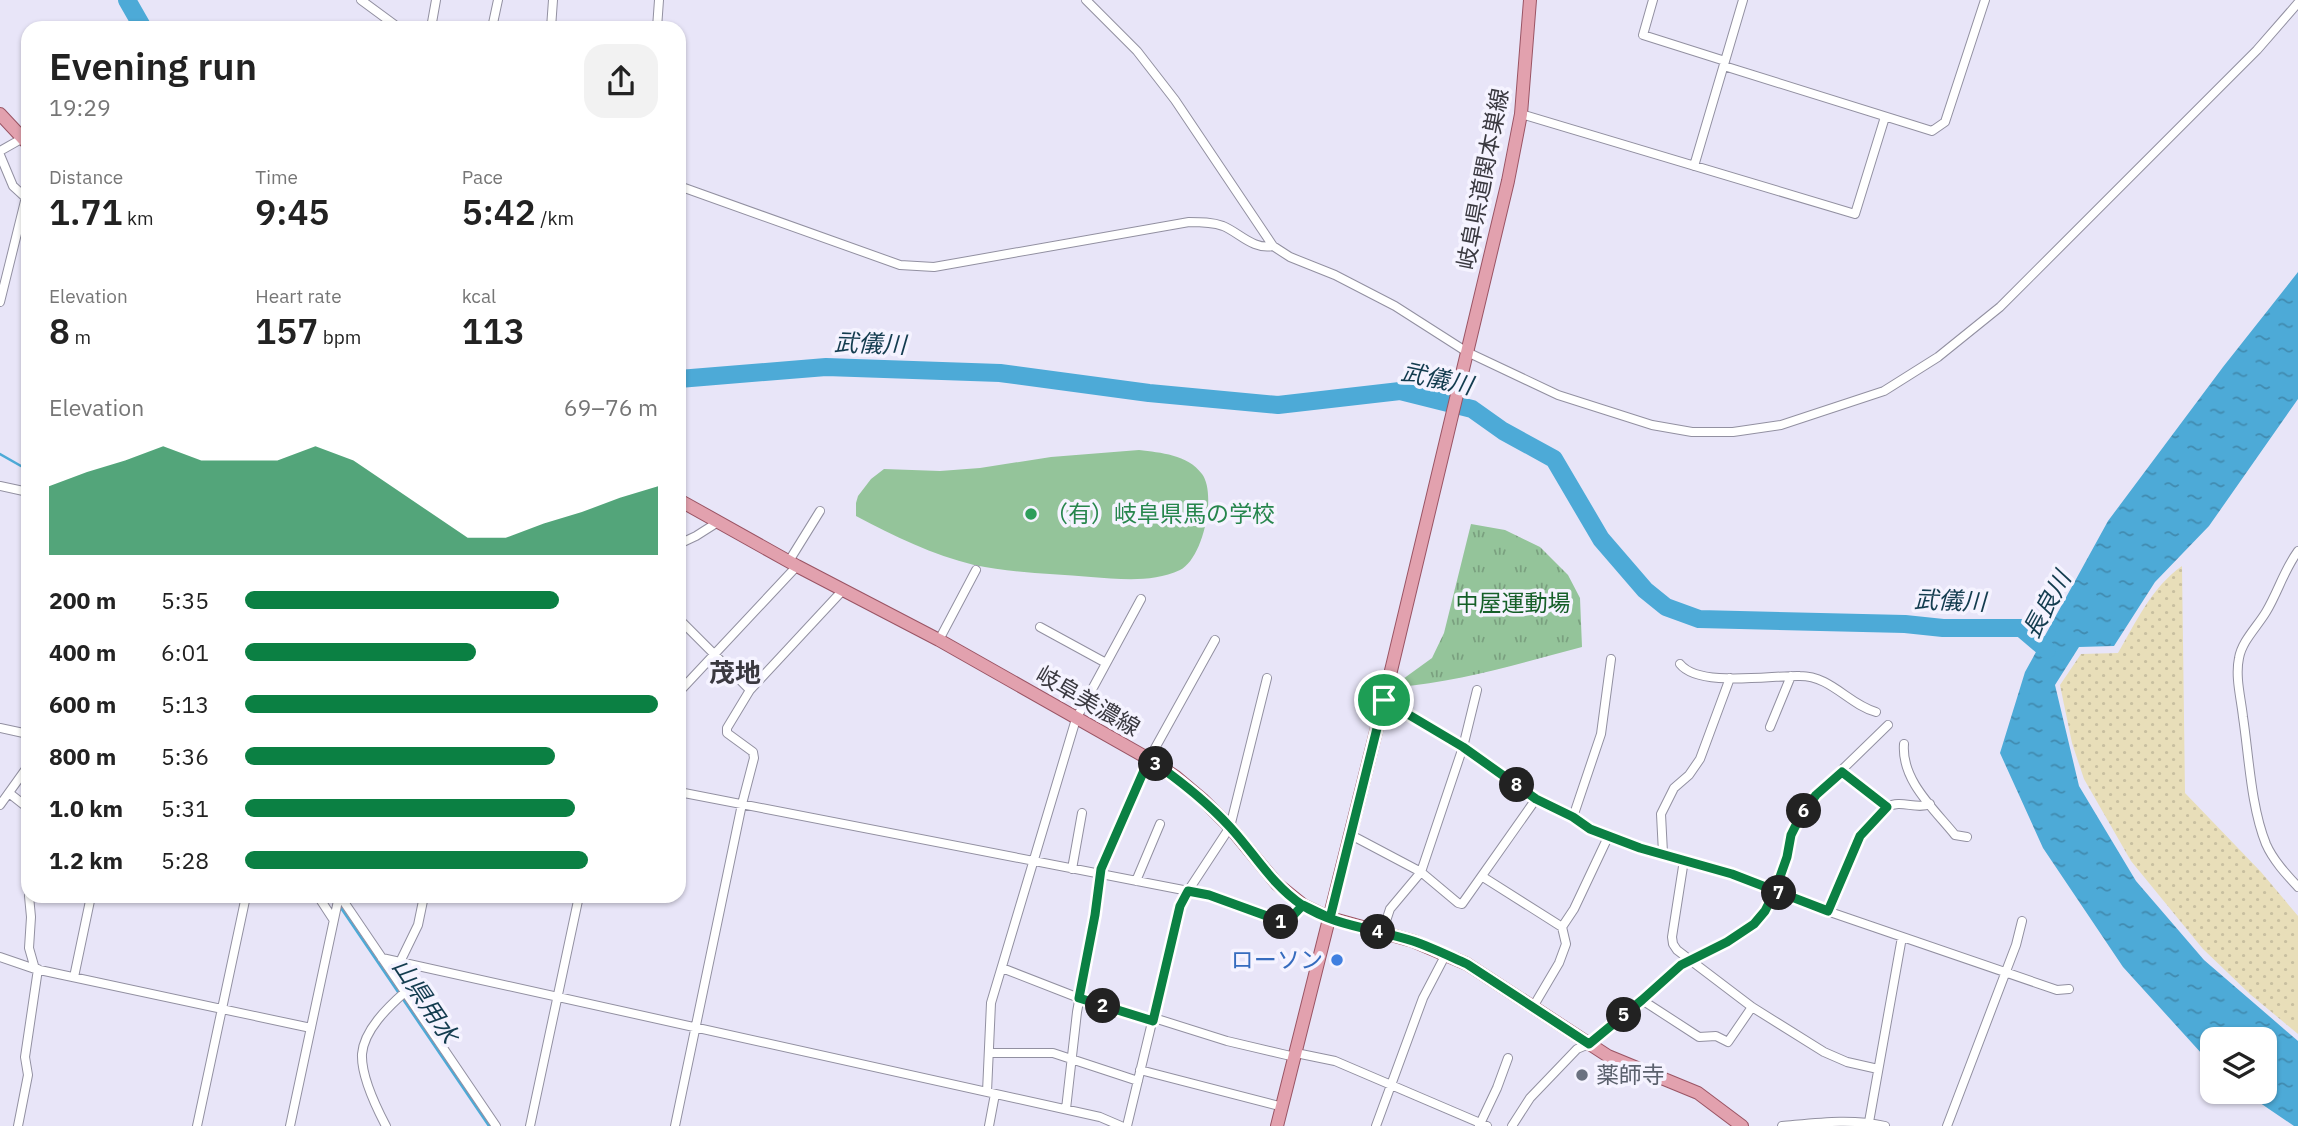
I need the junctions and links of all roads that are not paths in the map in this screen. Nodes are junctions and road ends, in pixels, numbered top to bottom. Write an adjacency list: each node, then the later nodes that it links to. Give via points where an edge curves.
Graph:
1 (361, 0): 12 (street)
2 (436, 0): 14 (street)
3 (498, 0): 15 (street)
4 (553, 0): 16 (street)
5 (659, 0): 17 (street)
6 (1086, 0): 29 (street, via 1162,83)
7 (1530, 0): 20 (main road, 岐阜県道関本巣線)
8 (1653, 0): 18 (street, via 1643,35)
9 (1743, 0): 18 (street)
10 (1985, 0): 21 (street, via 1945,122 1932,131)
11 (2298, 3): 31 (street, via 2257,50 2000,307 1938,357 1884,391 1781,425 1692,432 1652,425 1559,396)
12 (374, 5): 13 (street)
13 (391, 21)
14 (432, 21)
15 (494, 21)
16 (552, 21)
17 (658, 21)
18 (1725, 63): 21 (street); 25 (street)
19 (0, 114): 22 (main road)
20 (1521, 114): 25 (street); 31 (main road, 岐阜県道関本巣線)
21 (1885, 117): 25 (street, via 1855,214)
22 (21, 137)
23 (21, 143): 24 (street)
24 (0, 153): 27 (street, via 13,186)
25 (1694, 166)
26 (686, 189): 29 (street, via 912,267 934,267 1189,222 1209,222 1255,245)
27 (21, 190)
28 (21, 217): 30 (street)
29 (1273, 246): 31 (street, via 1395,306)
30 (0, 302)
31 (1466, 358): 57 (main road, 岐阜県道関本巣線)
32 (0, 486): 33 (street)
33 (21, 490)
34 (686, 504): 36 (main road, 岐阜美濃線)
35 (820, 511): 39 (street)
36 (718, 522): 37 (street); 39 (main road, 岐阜美濃線)
37 (686, 541)
38 (2298, 551): 92 (street, via 2267,611 2245,641 2238,675 2266,845)
39 (793, 563): 41 (main road, 岐阜美濃線); 47 (street)
40 (976, 570): 45 (street)
41 (843, 590): 45 (main road, 岐阜美濃線); 55 (street)
42 (1140, 599): 49 (street)
43 (1040, 627): 49 (street)
44 (686, 629): 47 (street)
45 (939, 640): 59 (main road, 岐阜美濃線)
46 (1215, 640): 66 (street)
47 (714, 654): 54 (street); 55 (street)
48 (1611, 659): 78 (street, via 1601,734)
49 (1106, 663): 59 (street)
50 (1680, 664): 53 (street, via 1700,676)
51 (1791, 676): 53 (street); 58 (street, via 1817,677 1858,706); 61 (street)
52 (1267, 678): 80 (street)
53 (1730, 678): 84 (street, via 1700,759 1674,788 1661,814)
54 (686, 684)
55 (750, 690): 73 (street, via 727,728 754,758)
56 (1478, 690): 65 (street)
57 (1384, 700): 65 (street); 81 (main road)
58 (1876, 712)
59 (1076, 719): 66 (main road, 岐阜美濃線); 86 (street)
60 (1888, 726): 67 (street)
61 (1770, 727)
62 (0, 728): 63 (street)
63 (21, 732)
64 (1904, 744): 74 (street, via 1909,776)
65 (1463, 747): 71 (street); 88 (street)
66 (1149, 759): 80 (main road, 岐阜美濃線, via 1176,777); 89 (street)
67 (1842, 772): 76 (street); 94 (street, via 1800,817)
68 (21, 776): 69 (street)
69 (9, 793): 72 (street); 75 (street)
70 (686, 793): 73 (street)
71 (1536, 799): 78 (street); 90 (street)
72 (21, 802)
73 (742, 804): 86 (street); 130 (street)
74 (1930, 804): 76 (street); 83 (street, via 1955,835)
75 (0, 805)
76 (1887, 807): 104 (street, via 1860,836)
77 (1082, 813): 87 (street)
78 (1573, 817): 82 (street)
79 (1160, 824): 91 (street)
80 (1230, 827): 93 (street); 103 (main road, 岐阜美濃線, via 1277,884)
81 (1351, 835): 88 (street); 106 (main road)
82 (1608, 837): 84 (street); 108 (street)
83 (1967, 837)
84 (1663, 853): 85 (street)
85 (1684, 860): 94 (street); 115 (street, via 1672,937)
86 (1034, 861): 87 (street); 116 (street)
87 (1072, 869): 89 (street)
88 (1421, 872): 90 (street, via 1462,904); 109 (street, via 1390,909)
89 (1100, 874): 91 (street); 123 (street)
90 (1483, 877): 108 (street)
91 (1136, 881): 93 (street)
92 (2298, 887)
93 (1188, 891): 103 (street, via 1286,923); 128 (street, via 1180,906)
94 (1775, 891): 104 (street); 115 (street, via 1765,911 1746,931)
95 (30, 903): 117 (street, via 29,948)
96 (90, 903): 119 (street)
97 (245, 903): 127 (street)
98 (324, 903): 105 (street)
99 (337, 903): 105 (street)
100 (343, 903): 113 (street)
101 (423, 903): 114 (street, via 418,925)
102 (578, 903): 122 (street)
103 (1303, 905): 106 (main road, 岐阜美濃線)
104 (1828, 911): 110 (street)
105 (334, 915): 129 (street)
106 (1330, 918): 109 (main road, 岐阜美濃線); 133 (main road)
107 (2022, 920): 118 (street)
108 (1562, 927): 125 (street, via 1566,944)
109 (1382, 933): 111 (main road, 岐阜美濃線)
110 (1902, 937): 118 (street); 136 (street)
111 (1446, 954): 125 (main road, 岐阜美濃線); 139 (street, via 1423,998)
112 (0, 957): 117 (street)
113 (382, 958): 114 (street); 121 (street)
114 (400, 962): 122 (street)
115 (1690, 962): 124 (street); 126 (street)
116 (1002, 968): 123 (street); 132 (street, via 991,1003)
117 (37, 969): 119 (street); 145 (street, via 25,1057 28,1075)
118 (2006, 972): 120 (street, via 2057,990); 161 (street)
119 (74, 976): 127 (street)
120 (2069, 989)
121 (404, 992): 148 (street, via 374,1025 362,1054 373,1102); 149 (street)
122 (558, 997): 130 (street); 150 (street)
123 (1079, 998): 128 (street); 135 (street)
124 (1642, 1000): 126 (street, via 1699,1037 1716,1036 1728,1042); 131 (street)
125 (1533, 1007): 131 (main road, 岐阜美濃線)
126 (1752, 1007): 136 (street, via 1824,1052)
127 (222, 1009): 129 (street); 146 (street)
128 (1153, 1020): 133 (street); 137 (street)
129 (311, 1028): 147 (street)
130 (696, 1028): 140 (street); 151 (street)
131 (1589, 1044): 157 (street, via 1577,1049 1530,1098); 158 (main road, 岐阜美濃線, via 1629,1066 1698,1093)
132 (989, 1053): 135 (street, via 1053,1053); 140 (street)
133 (1296, 1055): 139 (street, via 1335,1062); 141 (main road)
134 (1508, 1058): 144 (street)
135 (1071, 1059): 138 (street); 142 (street)
136 (1878, 1069): 143 (street)
137 (1140, 1070): 138 (street); 141 (street)
138 (1138, 1081): 154 (street)
139 (1391, 1085): 144 (street); 156 (street)
140 (991, 1093): 142 (street); 152 (street)
141 (1283, 1107): 155 (main road)
142 (1066, 1109): 153 (street)
143 (1869, 1122): 159 (street); 160 (street)
144 (1482, 1125)
145 (18, 1126)
146 (197, 1126)
147 (290, 1126)
148 (386, 1126)
149 (496, 1126)
150 (530, 1126)
151 (675, 1126)
152 (989, 1126)
153 (1121, 1126)
154 (1127, 1126)
155 (1277, 1126)
156 (1376, 1126)
157 (1512, 1126)
158 (1742, 1126)
159 (1782, 1126)
160 (1885, 1126)
161 (1947, 1126)

